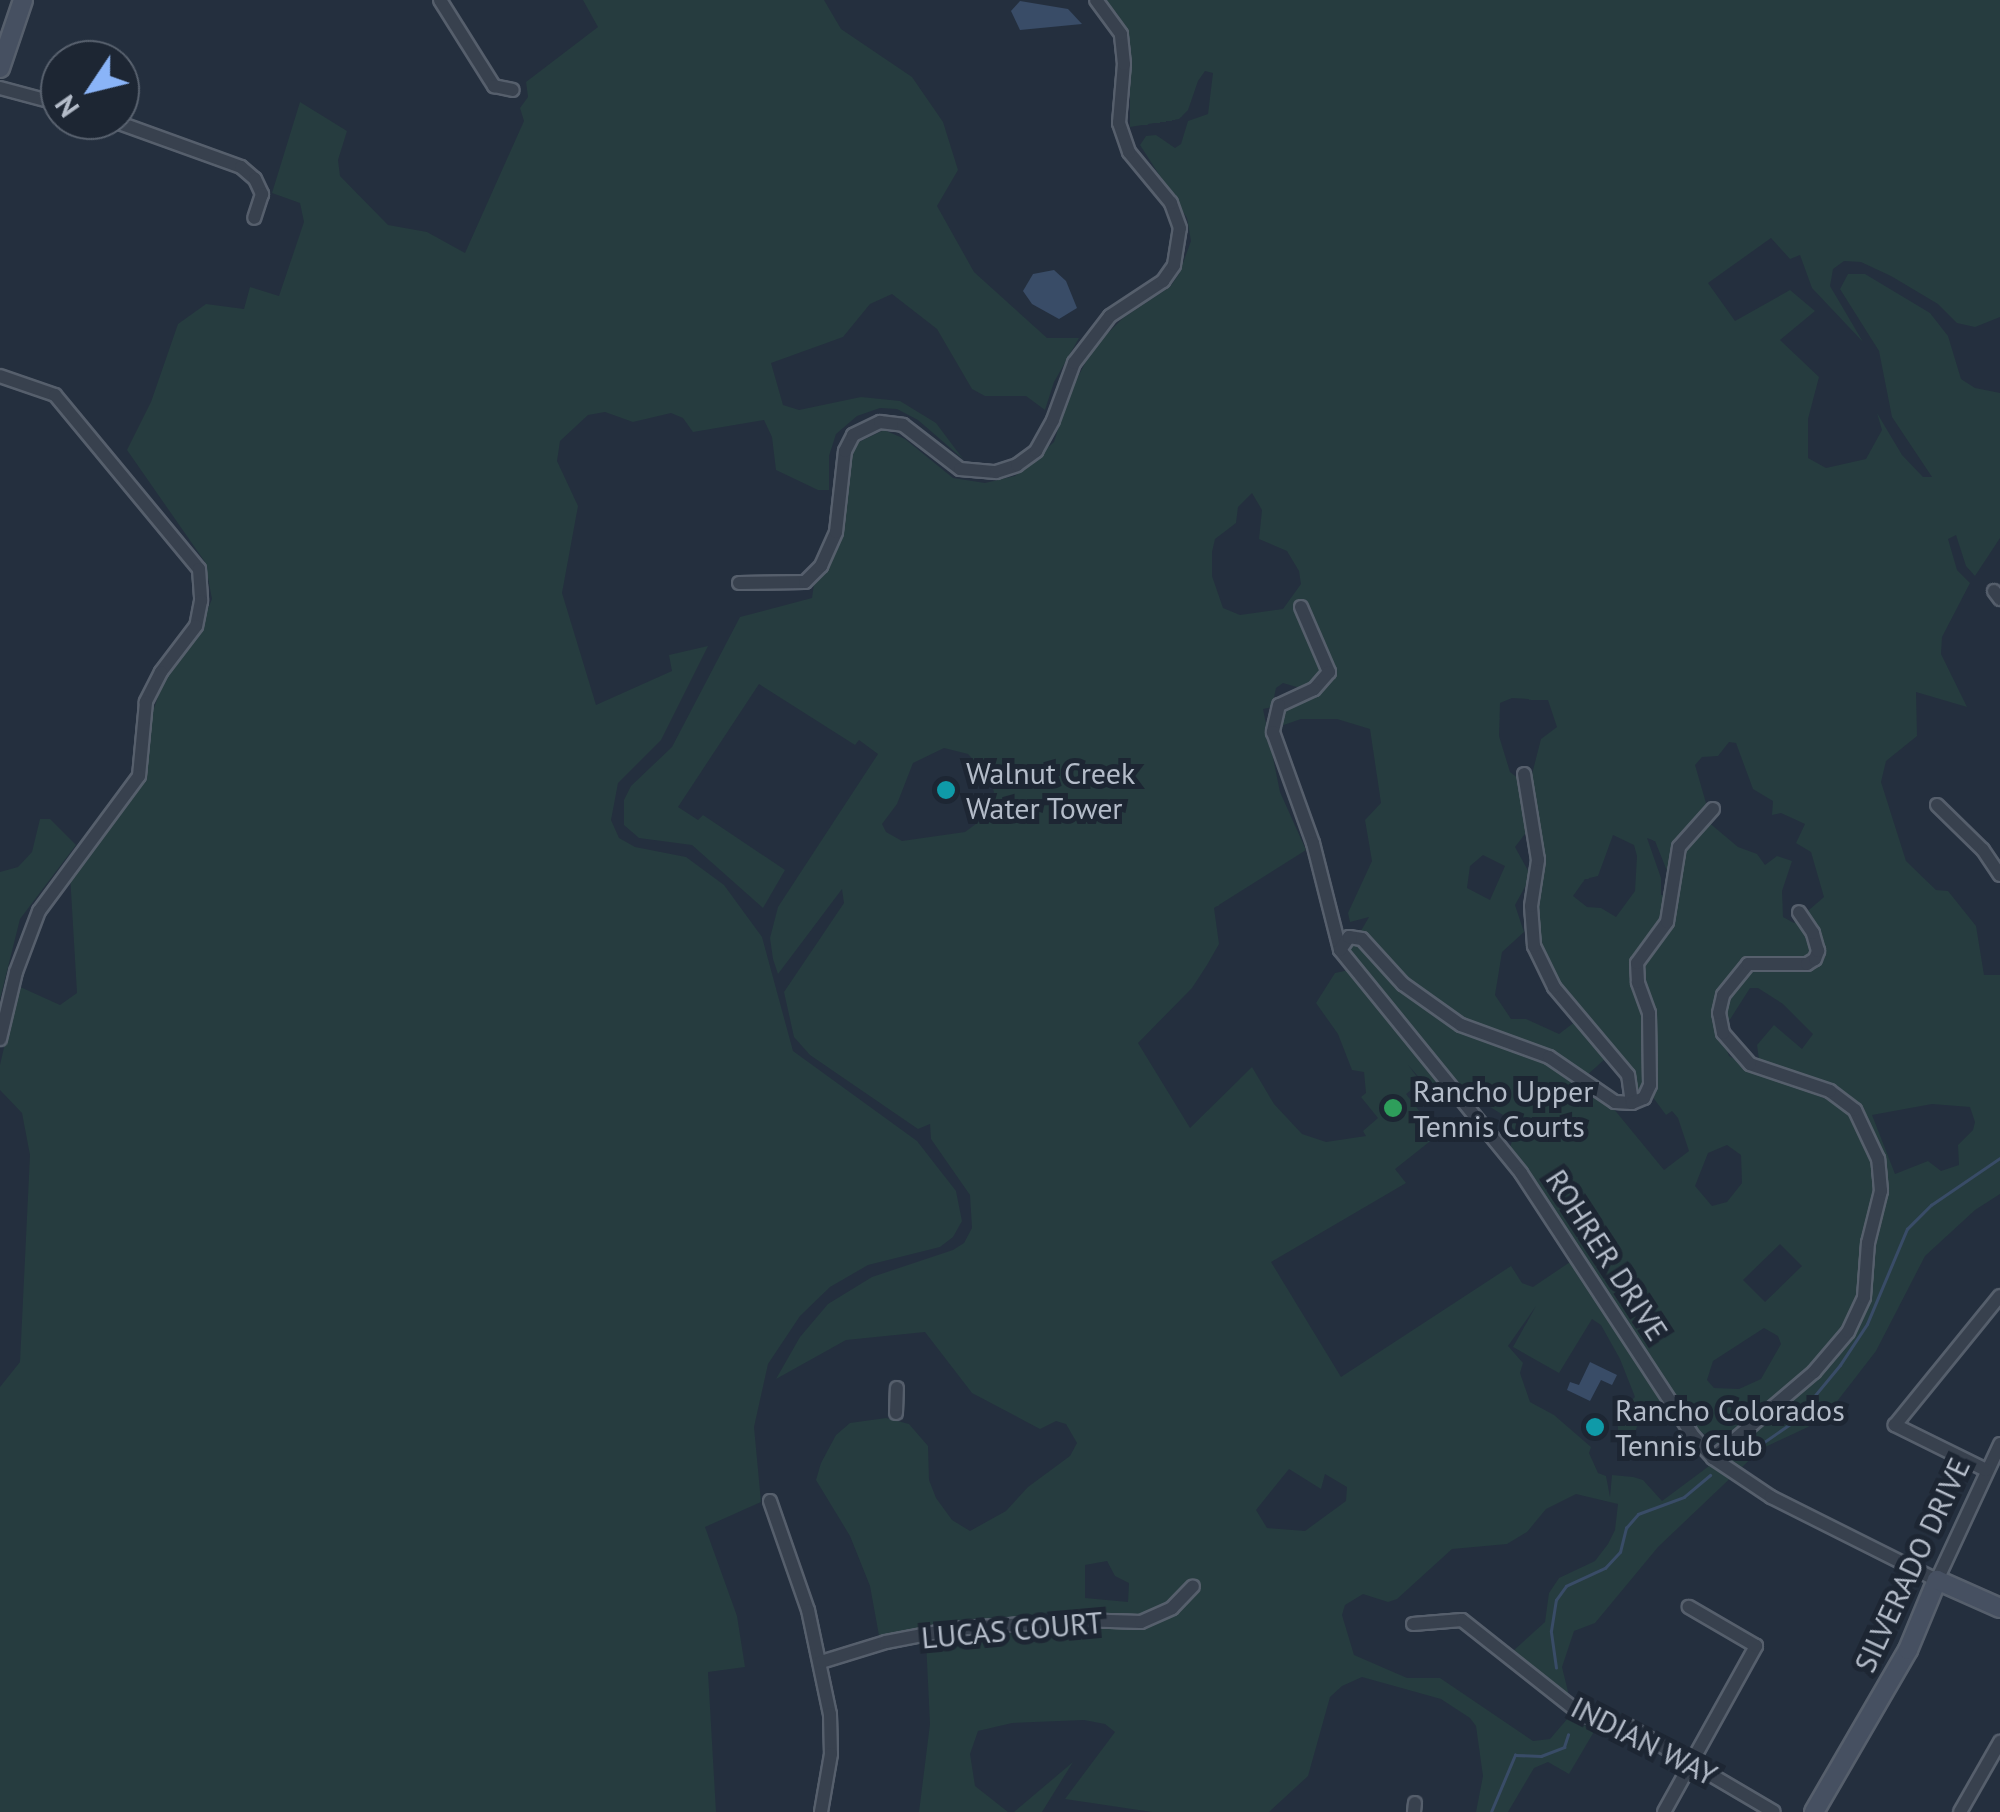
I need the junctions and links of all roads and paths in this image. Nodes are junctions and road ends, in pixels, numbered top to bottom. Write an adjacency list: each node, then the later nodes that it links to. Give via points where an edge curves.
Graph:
1 (23, 0): 4 (street)
2 (440, 0): 6 (street, via 494,86)
3 (1096, 0): 11 (street, via 1121,34 1119,123 1129,152 1171,203 1180,228 1174,266 1163,281 1110,316 1074,363 1036,451 1017,465 996,472 960,469 903,425 880,422 853,436 845,451 836,532 821,566 805,582)
4 (0, 68)
5 (0, 88): 7 (street)
6 (513, 90)
7 (40, 99)
8 (140, 130): 9 (street, via 241,167 262,194)
9 (254, 218)
10 (0, 376): 19 (street, via 54,395 199,570 202,601 196,626 146,702 139,776 39,911)
11 (739, 583)
12 (1301, 607): 18 (street, ROHRER DRIVE, via 1329,672 1314,689 1279,705 1273,732 1313,844)
13 (1524, 774): 20 (street, via 1538,860 1534,946 1554,987 1628,1075)
14 (1936, 805): 16 (street)
15 (1713, 809): 20 (street, via 1679,847 1667,922 1636,963 1650,1013 1650,1085)
16 (2000, 876)
17 (1800, 912): 25 (street, via 1813,933 1815,959 1748,964 1723,995 1719,1013 1731,1046 1750,1064 1830,1090 1855,1110 1868,1132 1882,1174 1864,1297 1833,1353)
18 (1340, 950): 20 (street, via 1349,937 1362,939 1403,984 1461,1025 1549,1056 1615,1102); 25 (street, ROHRER DRIVE, via 1521,1172)
19 (0, 1039)
20 (1632, 1103)
21 (2000, 1296): 26 (street, via 1895,1425)
22 (897, 1388): 23 (street)
23 (896, 1414)
24 (2000, 1444): 26 (street, SILVERADO DRIVE)
25 (1713, 1458): 28 (street, ROHRER DRIVE, via 1771,1497)
26 (1986, 1470): 28 (street, SILVERADO DRIVE)
27 (770, 1501): 33 (street)
28 (1937, 1580): 31 (street, ROHRER DRIVE); 39 (street, SILVERADO DRIVE, via 1908,1650)
29 (1193, 1586): 33 (street, LUCAS COURT, via 1172,1608 1141,1622 953,1629)
30 (1690, 1607): 35 (street, via 1756,1646)
31 (2000, 1608)
32 (1413, 1624): 35 (street, INDIAN WAY, via 1462,1620 1583,1716 1628,1726)
33 (822, 1662): 36 (street, via 830,1754)
34 (2000, 1742): 40 (street)
35 (1694, 1764): 37 (street); 38 (street, INDIAN WAY)
36 (820, 1812)
37 (1664, 1812)
38 (1774, 1812)
39 (1814, 1812)
40 (1960, 1812)

